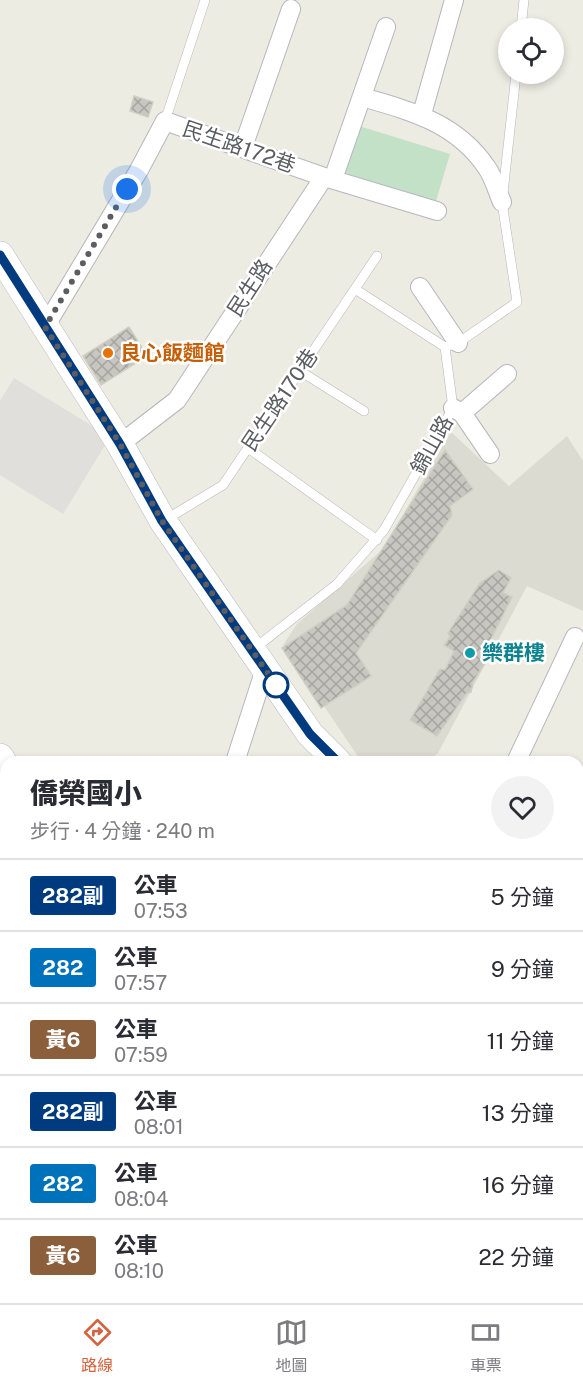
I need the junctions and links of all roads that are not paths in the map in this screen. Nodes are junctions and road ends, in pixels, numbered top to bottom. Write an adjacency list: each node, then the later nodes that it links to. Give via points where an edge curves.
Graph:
1 (205, 0): 10 (lane)
2 (454, 0): 9 (street)
3 (524, 0): 5 (lane)
4 (291, 9): 11 (street)
5 (522, 18)
6 (386, 27): 8 (street, 民生路)
7 (515, 84): 13 (lane)
8 (362, 97): 9 (street); 12 (street, 民生路)
9 (422, 114): 13 (street, via 462,140 487,169)
10 (165, 121): 11 (street, 民生路172巷); 19 (street, 民生路172巷)
11 (243, 147): 12 (street, 民生路172巷)
12 (328, 178): 14 (street, 民生路172巷); 25 (street, 民生路, via 177,400)
13 (502, 202): 20 (lane, via 517,302)
14 (437, 211)
15 (0, 255): 19 (street)
16 (377, 256): 18 (lane, 民生路170巷)
17 (420, 287): 20 (street)
18 (355, 289): 20 (lane); 21 (lane, 民生路170巷)
19 (45, 327): 25 (street)
20 (452, 345): 24 (lane, 錦山路)
21 (300, 371): 23 (lane); 26 (lane, 民生路170巷)
22 (507, 374): 24 (street)
23 (364, 411)
24 (457, 411): 27 (street); 29 (lane, 錦山路)
25 (120, 444): 28 (street)
26 (248, 448): 28 (lane, 民生路170巷, via 223,485); 29 (lane)
27 (490, 454)
28 (162, 521): 31 (street)
29 (377, 540): 31 (lane, 錦山路)
30 (575, 637): 34 (street)
31 (258, 659): 32 (street); 33 (street)
32 (236, 756)
33 (327, 756)
34 (519, 756)

